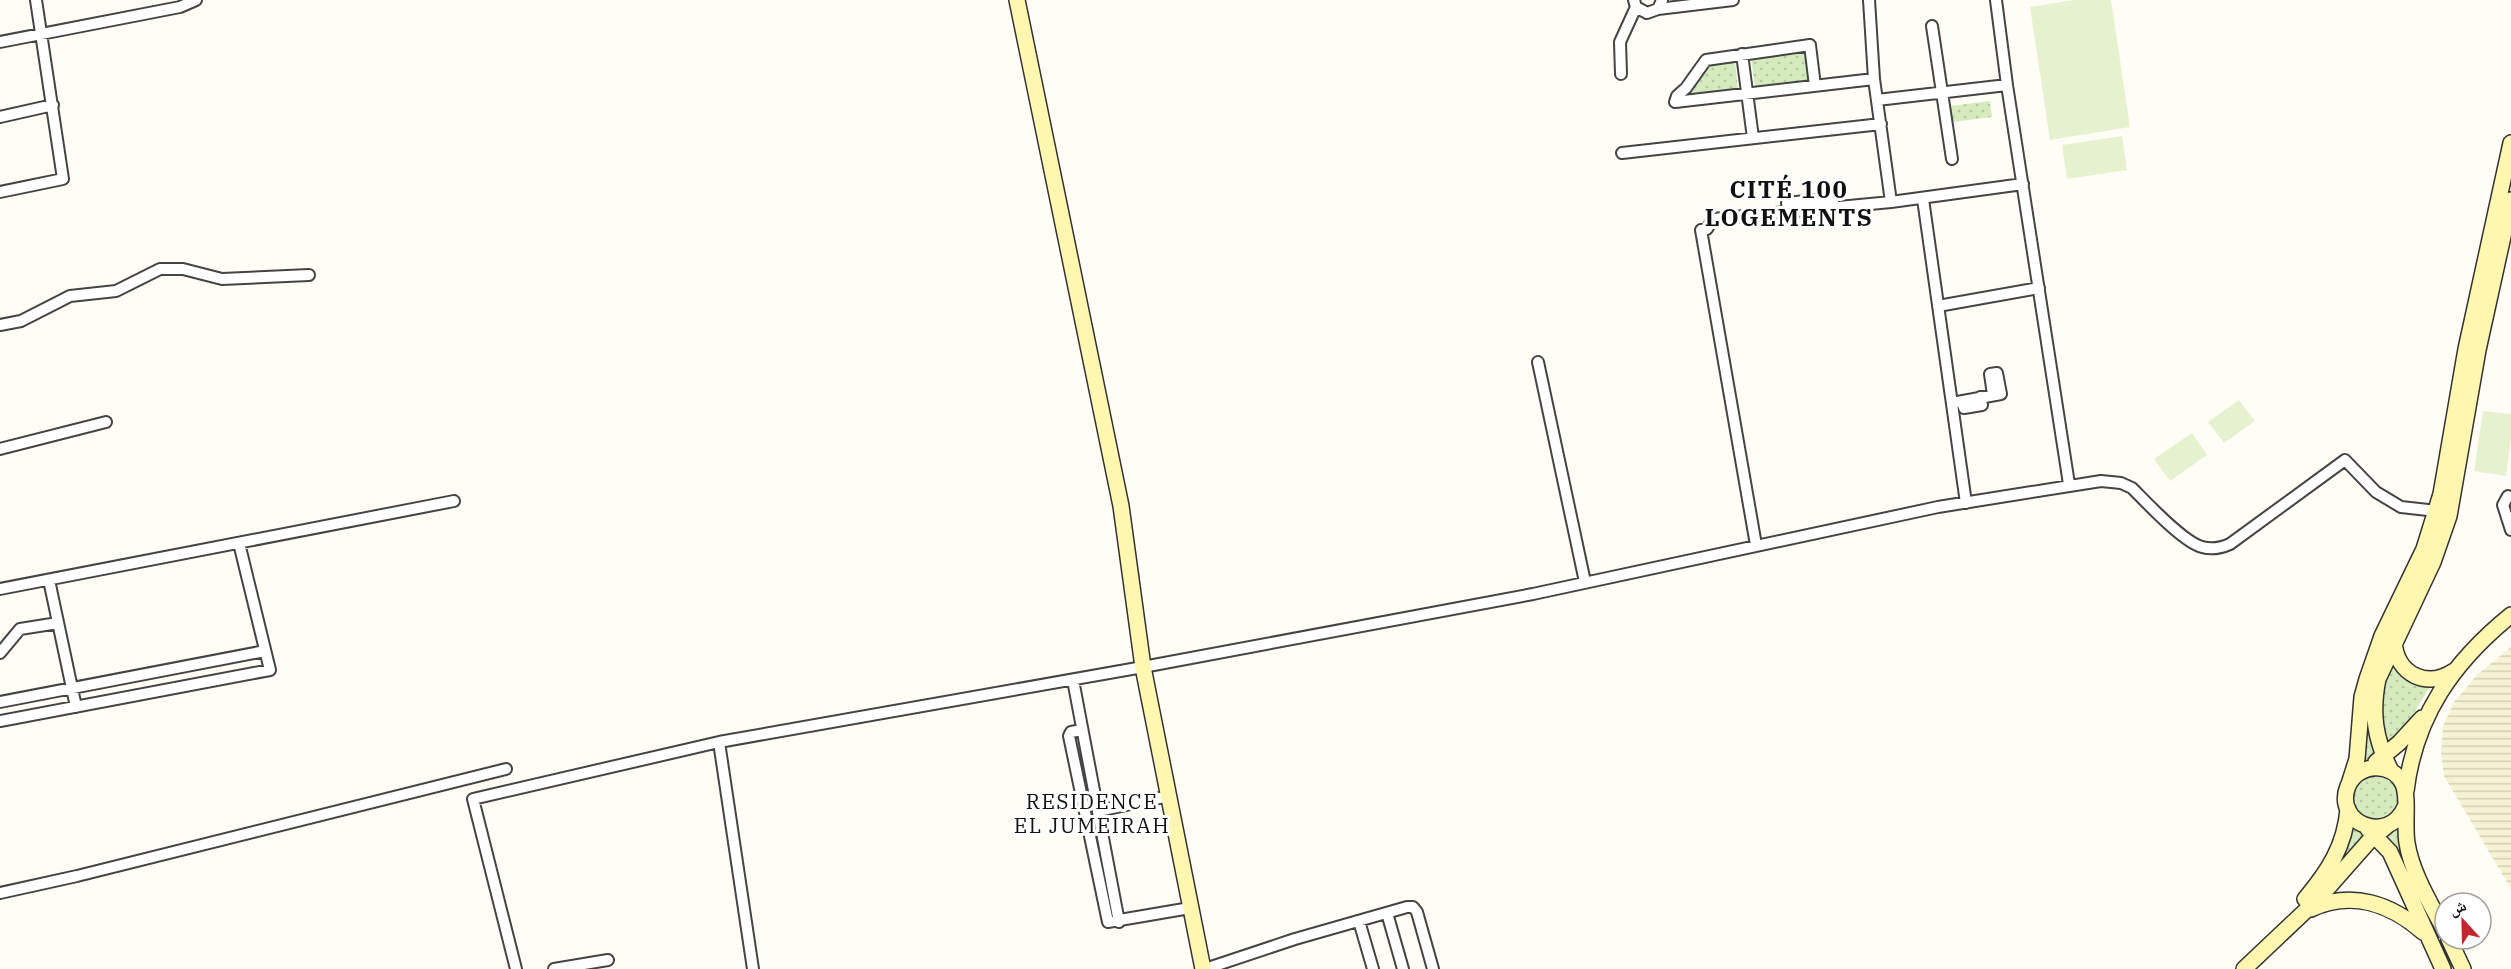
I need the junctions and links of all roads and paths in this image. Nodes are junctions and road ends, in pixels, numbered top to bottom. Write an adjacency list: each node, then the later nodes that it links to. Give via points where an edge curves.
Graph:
1 (36, 0): 12 (street)
2 (149, 0): 10 (street)
3 (196, 0): 10 (street)
4 (1017, 0): 59 (main road, via 1120,506)
5 (1733, 0): 9 (street)
6 (1869, 0): 16 (street)
7 (1996, 0): 17 (street)
8 (1635, 4): 9 (street, via 1647,14); 15 (street, via 1620,42)
9 (1660, 5)
10 (154, 12): 12 (street)
11 (1932, 26): 20 (street)
12 (42, 33): 13 (street); 22 (street)
13 (0, 42)
14 (1743, 54): 18 (street, via 1810,45); 19 (street); 19 (street, via 1706,60 1675,102)
15 (1620, 75)
16 (1874, 79): 18 (street); 21 (street)
17 (2007, 85): 20 (street); 29 (street)
18 (1815, 86): 19 (street)
19 (1747, 93): 25 (street)
20 (1942, 93): 21 (street); 28 (street)
21 (1877, 100): 24 (street)
22 (53, 105): 23 (street); 30 (street, via 63,179)
23 (0, 117)
24 (1881, 124): 25 (street); 33 (street)
25 (1753, 138): 27 (street)
26 (2511, 143): 47 (main road)
27 (1622, 153)
28 (1952, 159)
29 (2023, 184): 31 (street); 35 (street)
30 (0, 192)
31 (1923, 199): 33 (street); 36 (street)
32 (2511, 200): 56 (main road, via 2478,350 2449,516 2433,562)
33 (1892, 202): 50 (street, via 1713,219 1707,229 1701,230)
34 (309, 275): 37 (street, via 222,279 183,269 160,269 116,291 70,296 21,321)
35 (2039, 288): 36 (street); 43 (street)
36 (1938, 306): 40 (street)
37 (0, 325)
38 (1538, 362): 52 (street)
39 (1993, 395): 40 (street, via 1980,397 1982,405 1964,408)
40 (1957, 402): 46 (street)
41 (106, 422): 42 (street)
42 (0, 449)
43 (2069, 484): 46 (street); 47 (street, via 2102,481 2132,488 2191,542 2203,548 2220,548 2241,537 2345,460 2376,492 2401,507)
44 (2508, 496): 48 (street, via 2503,505)
45 (454, 501): 49 (street)
46 (1966, 503): 50 (street)
47 (2436, 511): 73 (main road, via 2424,549 2382,636 2367,679 2359,749)
48 (2511, 530)
49 (239, 543): 51 (street); 57 (street)
50 (1756, 545): 52 (street)
51 (49, 580): 53 (street); 55 (street)
52 (1585, 582): 59 (street)
53 (0, 589)
54 (2511, 615): 60 (main road)
55 (58, 623): 58 (street, via 20,629); 62 (street)
56 (2394, 642): 60 (main road, via 2398,660 2410,674 2428,680); 69 (main road, via 2378,679 2374,700 2375,731)
57 (265, 651): 62 (street); 64 (street, via 270,670)
58 (0, 653)
59 (1143, 667): 61 (street); 74 (main road)
60 (2454, 671): 65 (main road)
61 (1072, 680): 67 (street); 68 (street)
62 (72, 688): 63 (street); 64 (street)
63 (0, 702)
64 (76, 707): 66 (street)
65 (2426, 714): 69 (main road); 75 (main road, via 2411,759)
66 (0, 722)
67 (1082, 730): 77 (street); 85 (street, via 1069,736 1107,921)
68 (719, 742): 89 (street, via 473,799); 91 (street)
69 (2384, 756): 71 (main road); 72 (main road)
70 (506, 769): 79 (street)
71 (2365, 770): 72 (main road); 73 (main road)
72 (2391, 771): 75 (main road, via 2400,780)
73 (2349, 784): 76 (main road)
74 (1169, 796): 77 (street); 81 (main road)
75 (2405, 799): 78 (main road, via 2399,817 2390,825); 80 (main road, via 2409,856)
76 (2349, 809): 78 (main road); 96 (main road, via 2341,844 2329,869 2298,907)
77 (1098, 811): 85 (street)
78 (2369, 830): 82 (main road); 86 (main road, via 2393,858)
79 (0, 893)
80 (2433, 906)
81 (1190, 908): 85 (street); 92 (main road)
82 (2305, 911): 86 (main road, via 2337,901 2369,902 2398,912); 97 (main road)
83 (1387, 913): 84 (street); 94 (street); 95 (street, via 1413,907)
84 (1359, 921): 92 (street); 93 (street)
85 (1119, 922)
86 (2427, 935): 98 (main road)
87 (2455, 951): 99 (main road)
88 (608, 960): 90 (street)
89 (516, 969)
90 (554, 969)
91 (753, 969)
92 (1204, 969)
93 (1373, 969)
94 (1403, 969)
95 (1433, 969)
96 (2231, 969)
97 (2244, 969)
98 (2443, 969)
99 (2463, 969)

